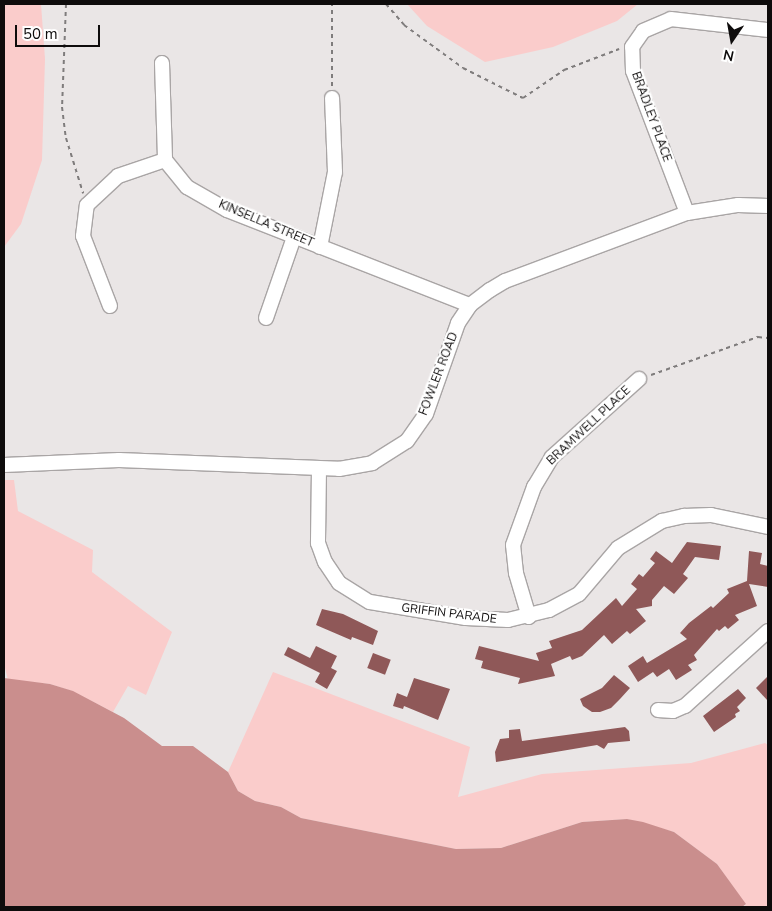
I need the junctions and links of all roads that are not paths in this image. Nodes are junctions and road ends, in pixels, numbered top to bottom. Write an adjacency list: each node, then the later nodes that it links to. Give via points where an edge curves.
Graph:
1 (768, 30): 6 (street, BRADLEY PLACE, via 671,19 643,31 632,47 633,71)
2 (162, 63): 4 (street)
3 (332, 98): 8 (street, via 335,172)
4 (165, 160): 7 (street, KINSELLA STREET, via 187,187 228,210); 10 (street, via 118,176 87,205 83,236)
5 (768, 206): 6 (street, FOWLER ROAD, via 738,205)
6 (687, 213): 9 (street, FOWLER ROAD, via 505,282)
7 (294, 236): 8 (street, KINSELLA STREET); 11 (street)
8 (320, 247): 9 (street, KINSELLA STREET)
9 (470, 305): 14 (street, FOWLER ROAD, via 449,343 426,414 407,441 372,463)
10 (110, 306)
11 (266, 318)
12 (639, 379): 16 (street, BRAMWELL PLACE, via 552,457 534,487 514,545 516,573)
13 (4, 465): 14 (street, FOWLER ROAD, via 119,460)
14 (319, 469): 16 (street, GRIFFIN PARADE, via 318,543 325,562 346,589 370,602 409,610 492,620)
15 (768, 526): 16 (street, GRIFFIN PARADE, via 711,515 662,521 618,548 579,594)
16 (529, 617)
17 (768, 631): 18 (street, via 685,706 673,711)
18 (658, 710)

